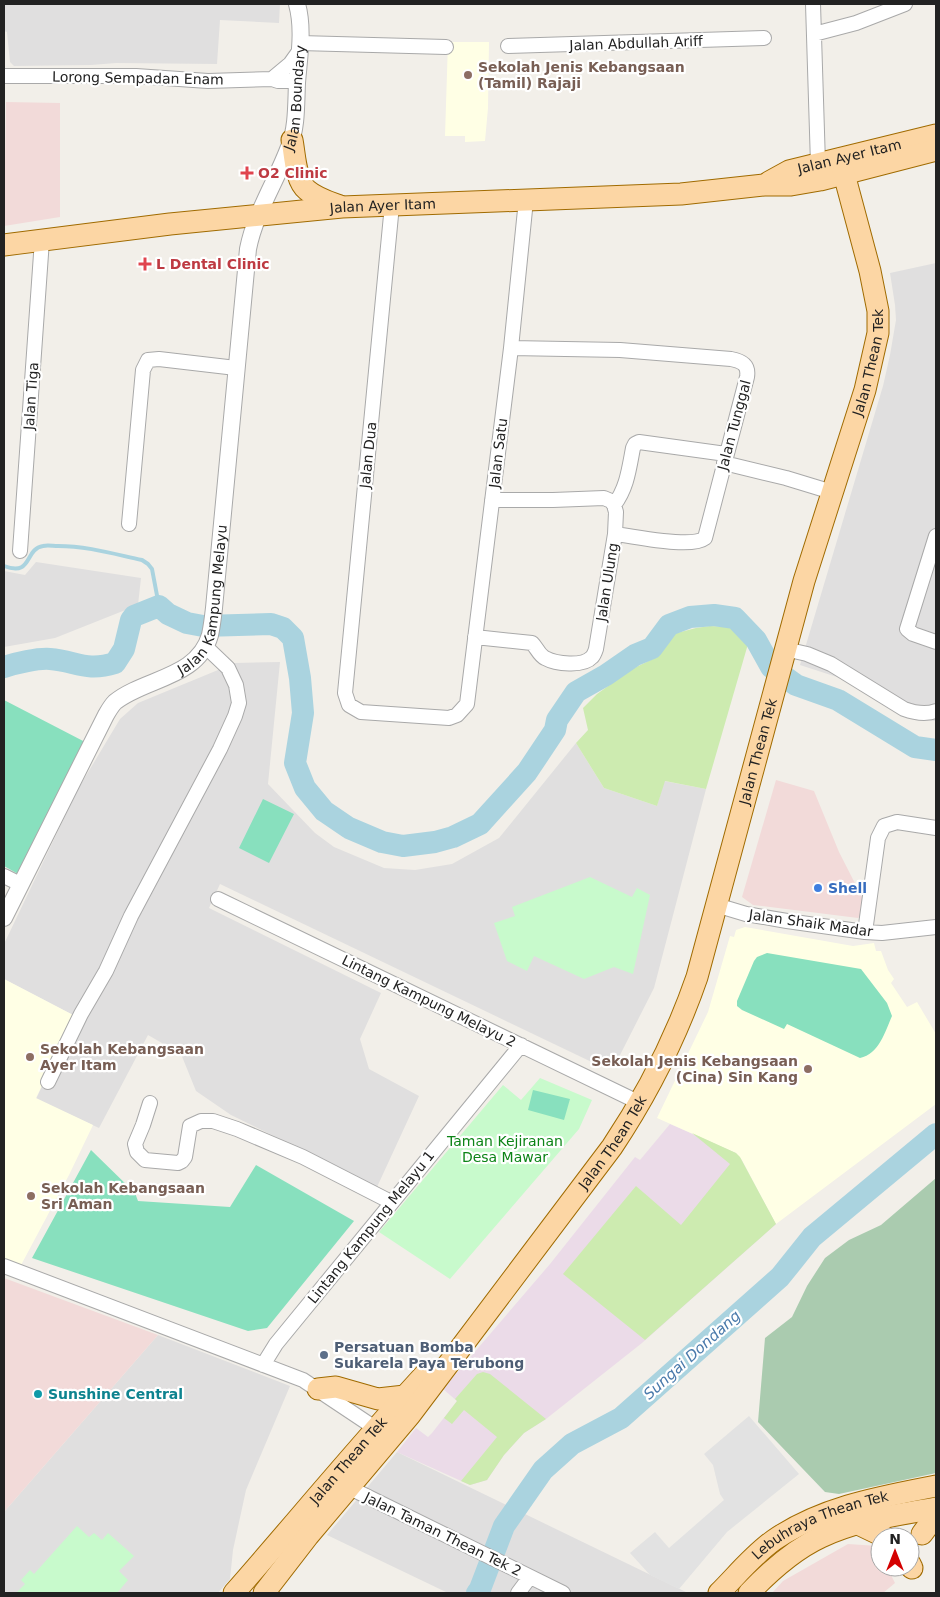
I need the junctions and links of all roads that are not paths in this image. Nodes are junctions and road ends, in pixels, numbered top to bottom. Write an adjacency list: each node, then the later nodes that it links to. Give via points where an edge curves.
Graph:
1 (297, 4): 7 (street, Jalan Boundary)
2 (813, 4): 4 (street)
3 (905, 4): 4 (street, via 856,23)
4 (814, 34): 15 (street)
5 (764, 38): 6 (street, Jalan Abdullah Ariff)
6 (508, 46)
7 (300, 47): 8 (street); 10 (street, via 290,64); 11 (street, Jalan Boundary)
8 (446, 48)
9 (4, 76): 10 (street, Lorong Sempadan Enam)
10 (272, 79): 11 (street, Lorong Sempadan Enam)
11 (298, 81): 13 (street, Jalan Boundary)
12 (936, 135): 16 (main road, Jalan Ayer Itam)
13 (292, 140): 20 (main road, via 298,173 305,189); 21 (street, Jalan Boundary)
14 (936, 150): 16 (main road, Jalan Ayer Itam)
15 (818, 164): 16 (main road, Jalan Ayer Itam); 17 (main road, Jalan Ayer Itam, via 789,171)
16 (842, 166): 17 (main road, Jalan Ayer Itam, via 791,185); 27 (main road, Jalan Thean Tek, via 877,299 878,333 865,390)
17 (764, 185): 18 (main road, Jalan Ayer Itam, via 681,194)
18 (526, 200): 19 (main road, Jalan Ayer Itam); 24 (street, Jalan Satu)
19 (392, 205): 20 (main road, Jalan Ayer Itam); 38 (street, Jalan Dua, via 345,693 349,705 361,712 449,718 457,715)
20 (342, 207): 21 (main road, Jalan Ayer Itam)
21 (258, 215): 22 (main road, Jalan Ayer Itam); 25 (street, Jalan Kampung Melayu, via 248,250)
22 (42, 240): 23 (main road, Jalan Ayer Itam); 33 (street, Jalan Tiga)
23 (4, 245)
24 (511, 348): 26 (street, Jalan Tunggal, via 620,350 743,362 748,372); 28 (street, Jalan Satu)
25 (236, 368): 30 (street, via 148,360 143,370); 35 (street, Jalan Kampung Melayu, via 214,608)
26 (725, 458): 27 (street); 29 (street, via 639,442 633,448 625,487); 31 (street, Jalan Tunggal, via 708,532 700,542)
27 (832, 492): 37 (main road, Jalan Thean Tek)
28 (492, 500): 29 (street, via 604,498); 34 (street, Jalan Satu)
29 (614, 505): 31 (street, Jalan Ulung)
30 (129, 524)
31 (615, 534): 34 (street, Jalan Ulung, via 596,650 592,657 576,663 555,661 544,658 532,643)
32 (936, 536): 36 (street, via 908,629)
33 (20, 552)
34 (474, 638): 38 (street, Jalan Satu)
35 (208, 641): 42 (street, Jalan Kampung Melayu, via 191,663 181,670 124,696 114,704); 49 (street, via 236,684 238,703 235,716)
36 (936, 642)
37 (784, 652): 39 (street, via 807,654 831,664 904,710 924,714); 44 (main road, Jalan Thean Tek)
38 (467, 704)
39 (936, 711)
40 (936, 828): 47 (street, via 897,822 884,826 878,838)
41 (4, 876): 42 (street)
42 (20, 884): 45 (street, Jalan Kampung Melayu)
43 (218, 899): 48 (street, Lintang Kampung Melayu 2)
44 (716, 905): 47 (street, Jalan Shaik Madar, via 787,922); 51 (main road, Jalan Thean Tek, via 690,996)
45 (4, 918)
46 (936, 927): 47 (street, Jalan Shaik Madar)
47 (865, 932)
48 (522, 1045): 51 (street, Lintang Kampung Melayu 2); 52 (street, Lintang Kampung Melayu 1)
49 (48, 1082)
50 (150, 1103): 52 (street, via 135,1144 137,1152 145,1160 182,1161 190,1126 201,1121 213,1121 303,1157)
51 (640, 1103): 54 (main road, Jalan Thean Tek, via 612,1147)
52 (391, 1202): 55 (street, Lintang Kampung Melayu 1, via 276,1344)
53 (4, 1266): 55 (street)
54 (505, 1287): 57 (main road, Jalan Thean Tek); 58 (main road, Jalan Thean Tek, via 410,1414)
55 (263, 1365): 56 (street)
56 (318, 1389): 57 (main road, via 336,1387 378,1399); 58 (street)
57 (405, 1396): 58 (main road, Jalan Thean Tek)
58 (382, 1434): 60 (main road, Jalan Thean Tek); 68 (main road, Jalan Thean Tek)
59 (936, 1486): 62 (main road, Lebuhraya Thean Tek)
60 (350, 1488): 67 (street, Jalan Taman Thean Tek 2); 69 (main road, Jalan Thean Tek)
61 (936, 1495): 63 (main road, via 923,1498)
62 (837, 1509): 63 (main road, via 862,1511 903,1504); 72 (main road, Lebuhraya Thean Tek, via 815,1516 774,1540)
63 (923, 1510): 64 (main road, Lebuhraya Thean Tek); 66 (main road)
64 (858, 1524): 65 (main road); 73 (main road, Lebuhraya Thean Tek, via 839,1529 801,1548 774,1568)
65 (870, 1530)
66 (922, 1534)
67 (530, 1577): 70 (street); 71 (street, Jalan Taman Thean Tek 2)
68 (234, 1593)
69 (264, 1593)
70 (518, 1593)
71 (563, 1593)
72 (720, 1593)
73 (749, 1593)

